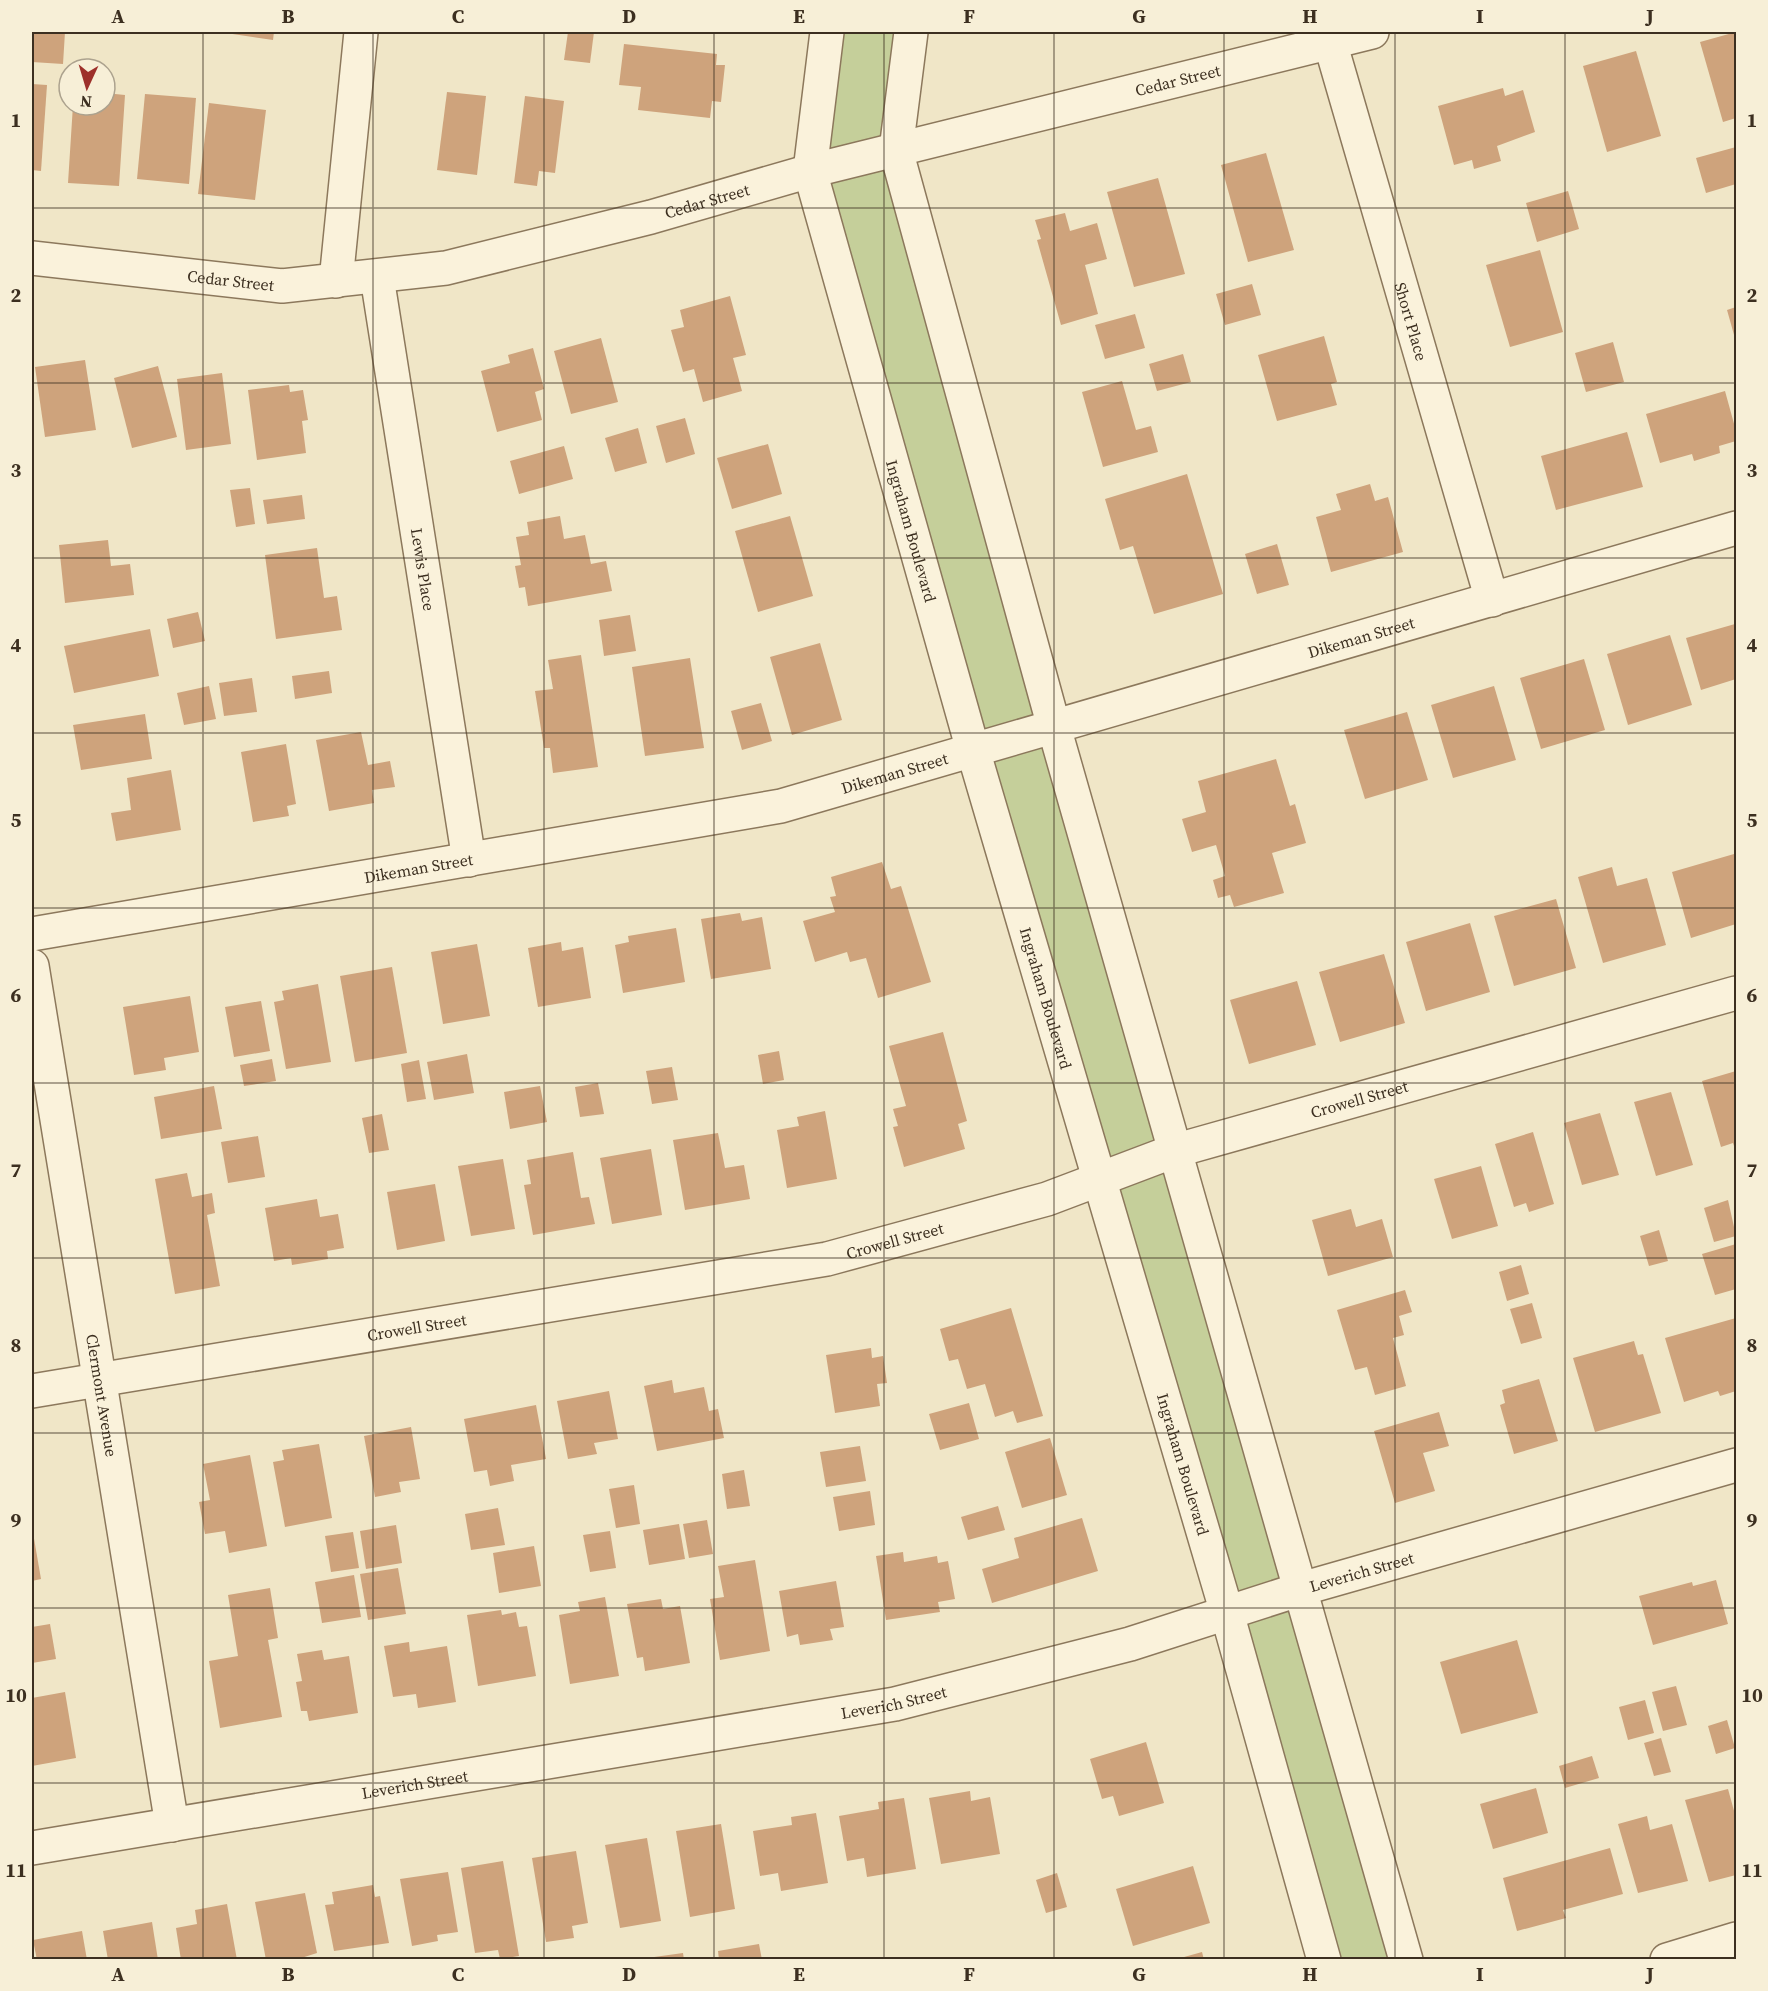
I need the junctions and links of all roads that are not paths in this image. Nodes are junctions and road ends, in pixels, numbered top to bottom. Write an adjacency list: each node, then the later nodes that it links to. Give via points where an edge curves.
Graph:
1 (361, 32): 10 (street)
2 (827, 32): 7 (street, Ingraham Boulevard)
3 (911, 32): 6 (street)
4 (1372, 32): 5 (street, Cedar Street)
5 (1330, 42): 6 (street, Cedar Street); 12 (street, Short Place)
6 (896, 150): 7 (street, Cedar Street); 13 (street)
7 (810, 171): 9 (street, Cedar Street, via 651,217 446,268); 14 (street, Ingraham Boulevard)
8 (32, 258): 10 (street, Cedar Street, via 282,286)
9 (376, 277): 10 (street, Cedar Street); 15 (street, Lewis Place)
10 (336, 281)
11 (1737, 528): 12 (street, Dikeman Street)
12 (1492, 600): 13 (street, Dikeman Street)
13 (1054, 727): 14 (street, Dikeman Street); 19 (street)
14 (973, 750): 15 (street, Dikeman Street, via 781,806); 20 (street, Ingraham Boulevard)
15 (469, 860): 16 (street, Dikeman Street)
16 (32, 934)
17 (32, 966): 21 (street, Clermont Avenue)
18 (1737, 993): 19 (street, Crowell Street)
19 (1174, 1151): 20 (street, Crowell Street); 24 (street)
20 (1099, 1179): 21 (street, Crowell Street, via 1047,1199 827,1258); 25 (street, Ingraham Boulevard)
21 (100, 1380): 22 (street, Crowell Street); 26 (street, Clermont Avenue)
22 (32, 1391)
23 (1737, 1465): 24 (street, Leverich Street)
24 (1301, 1589): 25 (street, Leverich Street); 30 (street)
25 (1227, 1612): 26 (street, Leverich Street, via 1130,1644 895,1704); 29 (street, Ingraham Boulevard)
26 (172, 1825): 27 (street, Leverich Street)
27 (32, 1848)
28 (1737, 1939): 31 (street)
29 (1324, 1959)
30 (1406, 1959)
31 (1667, 1959)

